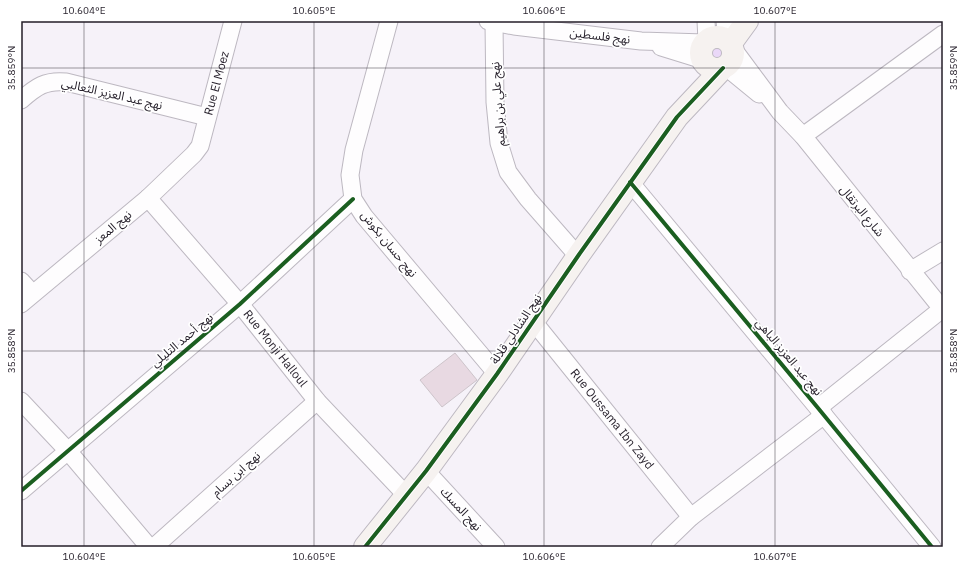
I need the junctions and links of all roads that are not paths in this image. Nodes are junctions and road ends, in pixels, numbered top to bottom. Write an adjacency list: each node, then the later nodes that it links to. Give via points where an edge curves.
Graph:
1 (233, 21): 9 (street, Rue El Moez)
2 (389, 21): 14 (street, نهج حسان بكوش, via 354,150 350,175)
3 (747, 21): 7 (street)
4 (491, 22): 5 (street, نهج فلسطين); 16 (street, نهج علي بن براهيم, via 499,143 508,172)
5 (514, 23): 7 (street, نهج فلسطين, via 642,42)
6 (943, 34): 10 (street)
7 (717, 47): 10 (street, شارع البرتقال); 12 (street, نهج الشادلي قلالة, via 677,117)
8 (21, 100): 9 (street, نهج عبد العزيز الثعالبي, via 39,86 56,81)
9 (207, 117): 11 (street, Rue El Moez)
10 (803, 136): 17 (street, شارع البرتقال)
11 (200, 146): 13 (street, نهج المعز)
12 (630, 182): 16 (street, نهج الشادلي قلالة); 26 (street, نهج عبد العزيز الباهي)
13 (148, 198): 19 (street, نهج المعز); 20 (street, Rue Monji Halloul)
14 (353, 199): 20 (street, نهج أحمد التليلي); 23 (street, نهج حسان بكوش, via 364,216)
15 (943, 251): 17 (street)
16 (578, 256): 22 (street, نهج الشادلي قلالة)
17 (910, 271): 21 (street, شارع البرتقال)
18 (21, 281): 19 (street)
19 (27, 298)
20 (240, 304): 25 (street, Rue Monji Halloul); 27 (street, نهج أحمد التليلي)
21 (942, 309): 26 (street)
22 (533, 321): 23 (street, نهج الشادلي قلالة); 31 (street, Rue Oussama Ibn Zayd)
23 (497, 374): 28 (street, نهج الشادلي قلالة)
24 (21, 401): 27 (street)
25 (317, 401): 30 (street, Rue Monji Halloul); 33 (street, نهج ابن بسام)
26 (821, 411): 31 (street); 37 (street, نهج عبد العزيز الباهي)
27 (68, 451): 29 (street, نهج أحمد التليلي); 32 (street)
28 (426, 471): 30 (street, نهج الشادلي قلالة); 35 (street, نهج المسك)
29 (21, 491)
30 (407, 496): 34 (street, نهج الشادلي قلالة)
31 (690, 518): 36 (street)
32 (149, 547)
33 (154, 547)
34 (365, 547)
35 (496, 547)
36 (660, 547)
37 (932, 547)

